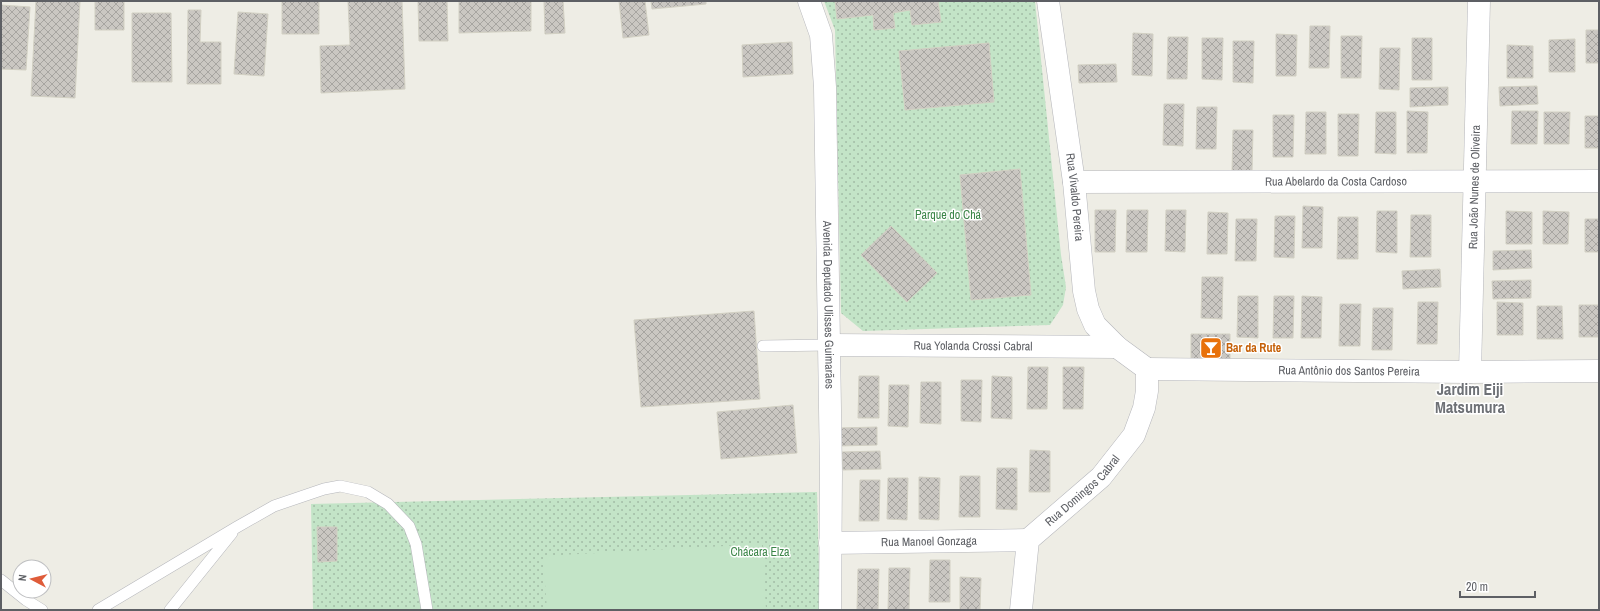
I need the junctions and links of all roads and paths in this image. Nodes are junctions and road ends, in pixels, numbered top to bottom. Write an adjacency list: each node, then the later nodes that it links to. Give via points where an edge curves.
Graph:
1 (809, 1): 7 (street, Avenida Deputado Ulisses Guimarães, via 821,34 825,87)
2 (1048, 1): 5 (street, Rua Vivaldo Pereira)
3 (1479, 1): 4 (street, Rua João Nunes de Oliveira)
4 (1474, 181): 5 (street, Rua Abelardo da Costa Cardoso); 6 (street, Rua Abelardo da Costa Cardoso); 11 (street, Rua João Nunes de Oliveira)
5 (1074, 182): 9 (street, Rua Vivaldo Pereira, via 1084,291 1088,309 1095,324)
6 (1599, 182)
7 (830, 345): 8 (lane); 9 (street, Rua Yolanda Crossi Cabral); 15 (street, Avenida Deputado Ulisses Guimarães)
8 (763, 346)
9 (1117, 347): 10 (street, Rua Vivaldo Pereira)
10 (1147, 369): 11 (street, Rua Antônio dos Santos Pereira); 14 (street, Rua Domingos Cabral, via 1144,408 1134,435 1101,477)
11 (1470, 372): 12 (street, Rua Antônio dos Santos Pereira)
12 (1599, 372)
13 (237, 527): 18 (lane); 19 (lane); 20 (lane, via 279,504 324,489 340,486 368,492 388,504 409,526 416,544)
14 (1028, 540): 15 (street, Rua Manoel Gonzaga); 22 (street)
15 (830, 543): 21 (street, Avenida Deputado Ulisses Guimarães)
16 (1, 580): 17 (lane)
17 (42, 610)
18 (98, 610)
19 (170, 610)
20 (427, 610)
21 (830, 610)
22 (1022, 610)

